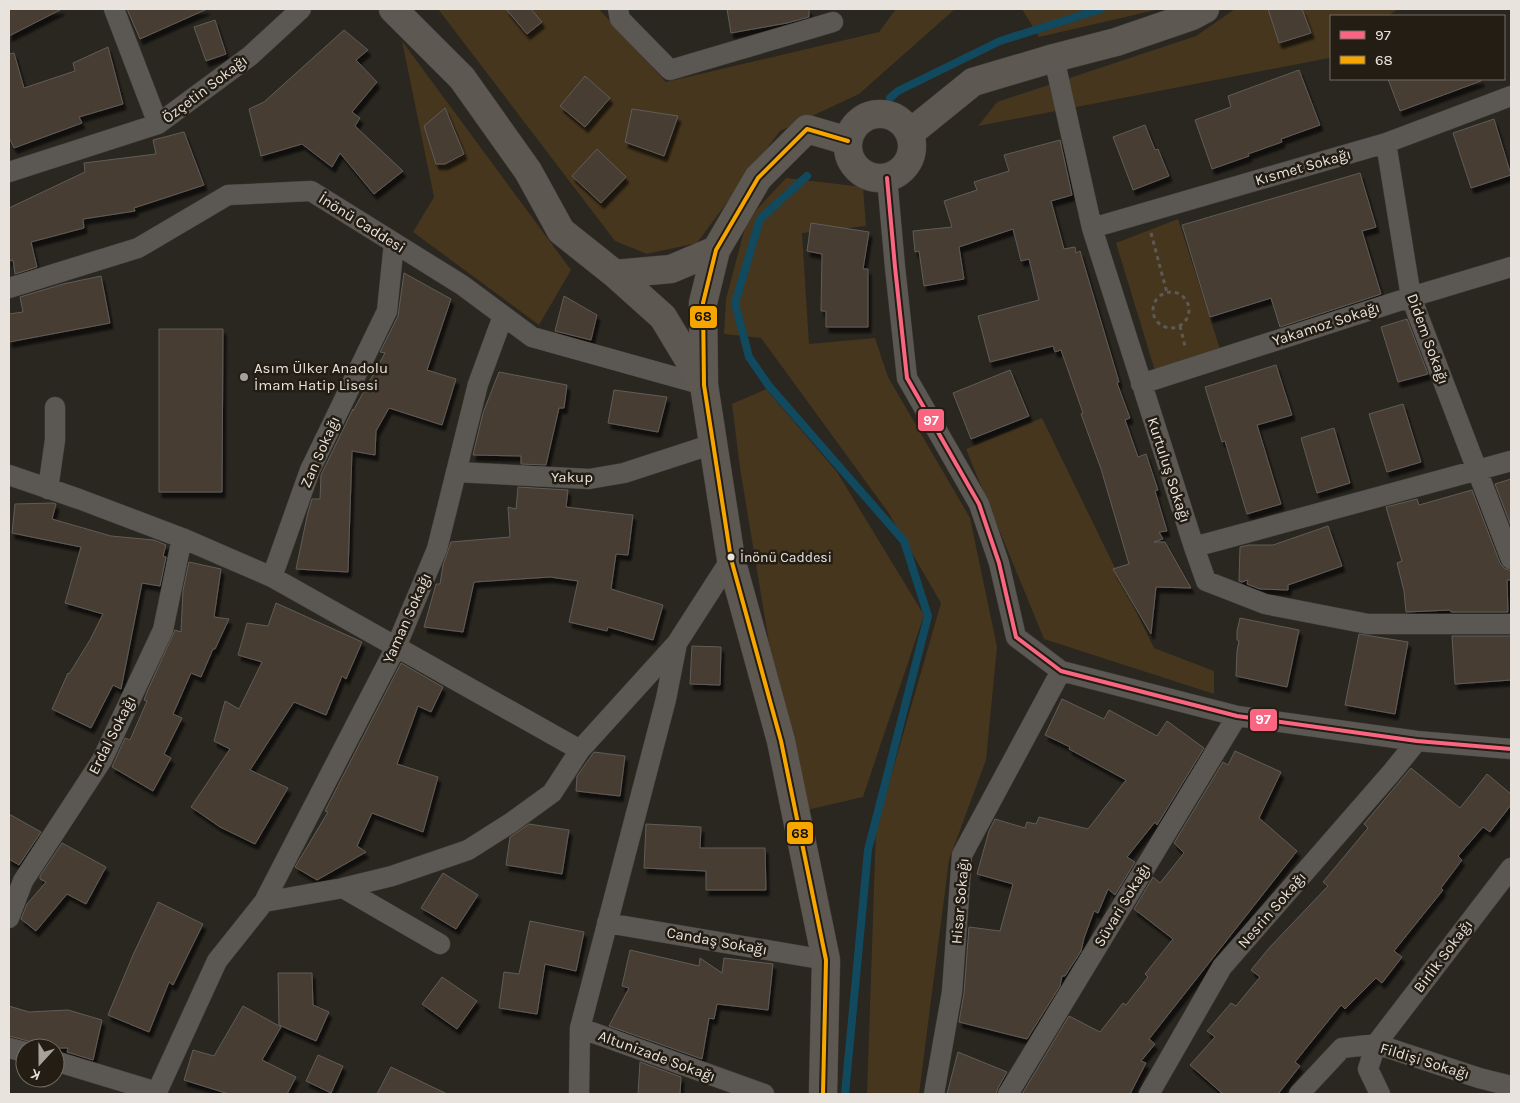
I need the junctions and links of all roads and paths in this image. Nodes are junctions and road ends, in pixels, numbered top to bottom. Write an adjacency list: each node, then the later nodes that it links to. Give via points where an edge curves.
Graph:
1 (114, 9): 9 (street)
2 (302, 9): 9 (street, Özçetin Sokağı, via 250,56)
3 (393, 9): 21 (street, via 462,78 528,171 560,231)
4 (618, 9): 6 (street, via 620,19 670,70)
5 (1205, 9): 7 (street, via 1116,42)
6 (833, 22)
7 (1054, 58): 10 (street, via 973,82); 16 (street, Kurtuluş Sokağı)
8 (1511, 96): 12 (street, Kısmet Sokağı)
9 (158, 124): 13 (street, Özçetin Sokağı)
10 (910, 133): 11 (street, via 897,118 876,113 857,122); 14 (street, via 913,142 909,161)
11 (848, 141): 14 (street, via 848,152 858,170 867,176); 18 (street, via 807,129 758,178)
12 (1386, 143): 15 (street, Kısmet Sokağı); 24 (street, Didem Sokağı)
13 (9, 172)
14 (887, 178): 45 (street, via 907,378 979,504 999,563 1016,637)
15 (1145, 212): 16 (street, Kısmet Sokağı); 23 (path)
16 (1092, 228): 28 (street, Kurtuluş Sokağı)
17 (394, 243): 22 (street, İnönü Caddesi, via 311,191 228,195 138,248); 26 (street, İnönü Caddesi, via 462,285); 41 (street, Zan Sokağı, via 387,311 310,470)
18 (716, 250): 20 (street); 25 (street)
19 (1511, 267): 24 (street, Yakamoz Sokağı)
20 (671, 269): 21 (street); 25 (street)
21 (615, 274): 27 (street)
22 (9, 288)
23 (1167, 292): 23 (path, via 1157,299 1153,311 1162,326 1174,328 1188,318 1189,307 1184,297)
24 (1411, 297): 28 (street, Yakamoz Sokağı); 33 (street, Didem Sokağı)
25 (703, 303): 27 (street); 29 (street)
26 (503, 316): 29 (street, İnönü Caddesi, via 532,337); 34 (street, Yaman Sokağı, via 478,384)
27 (664, 317): 29 (street)
28 (1141, 384): 38 (street, Kurtuluş Sokağı)
29 (704, 386): 31 (street)
30 (55, 407): 36 (street, via 55,440)
31 (713, 444): 34 (street, Yakup, via 624,472 589,479); 39 (street)
32 (1511, 461): 33 (street)
33 (1477, 471): 38 (street); 40 (street, Didem Sokağı)
34 (456, 472): 44 (street, Yaman Sokağı, via 437,549)
35 (9, 475): 36 (street)
36 (48, 488): 37 (street)
37 (182, 538): 41 (street); 53 (street, Erdal Sokağı, via 164,630 102,760 23,881)
38 (1194, 547): 42 (street, Kurtuluş Sokağı, via 1206,581 1265,604 1368,624)
39 (730, 559): 43 (street); 56 (street, via 781,741)
40 (1511, 559)
41 (272, 577): 44 (street)
42 (1511, 624)
43 (677, 642): 49 (street); 54 (street, via 666,699)
44 (396, 647): 49 (street); 52 (street, Yaman Sokağı)
45 (1061, 671): 46 (street); 65 (street, Hisar Sokağı, via 962,855 952,992)
46 (1237, 716): 47 (street); 66 (street, Süvari Sokağı)
47 (1417, 741): 48 (street); 67 (street, Nesrin Sokağı, via 1222,966)
48 (1511, 749)
49 (580, 750): 51 (street, via 552,793 468,850 392,876)
50 (1511, 868): 58 (street, Birlik Sokağı)
51 (343, 888): 52 (street); 55 (street)
52 (264, 902): 61 (street, Yaman Sokağı, via 216,961)
53 (9, 918)
54 (607, 923): 56 (street, Candaş Sokağı); 57 (street)
55 (440, 944)
56 (826, 960): 64 (street)
57 (580, 1028): 62 (street); 63 (street, Altunizade Sokağı)
58 (1376, 1044): 60 (street, Fildişi Sokağı); 68 (street, Fildişi Sokağı, via 1342,1048); 69 (street, via 1368,1070)
59 (65, 1064): 61 (street)
60 (1511, 1086)
61 (157, 1093)
62 (579, 1094)
63 (764, 1094)
64 (823, 1094)
65 (934, 1094)
66 (1008, 1094)
67 (1149, 1094)
68 (1299, 1094)
69 (1380, 1094)

